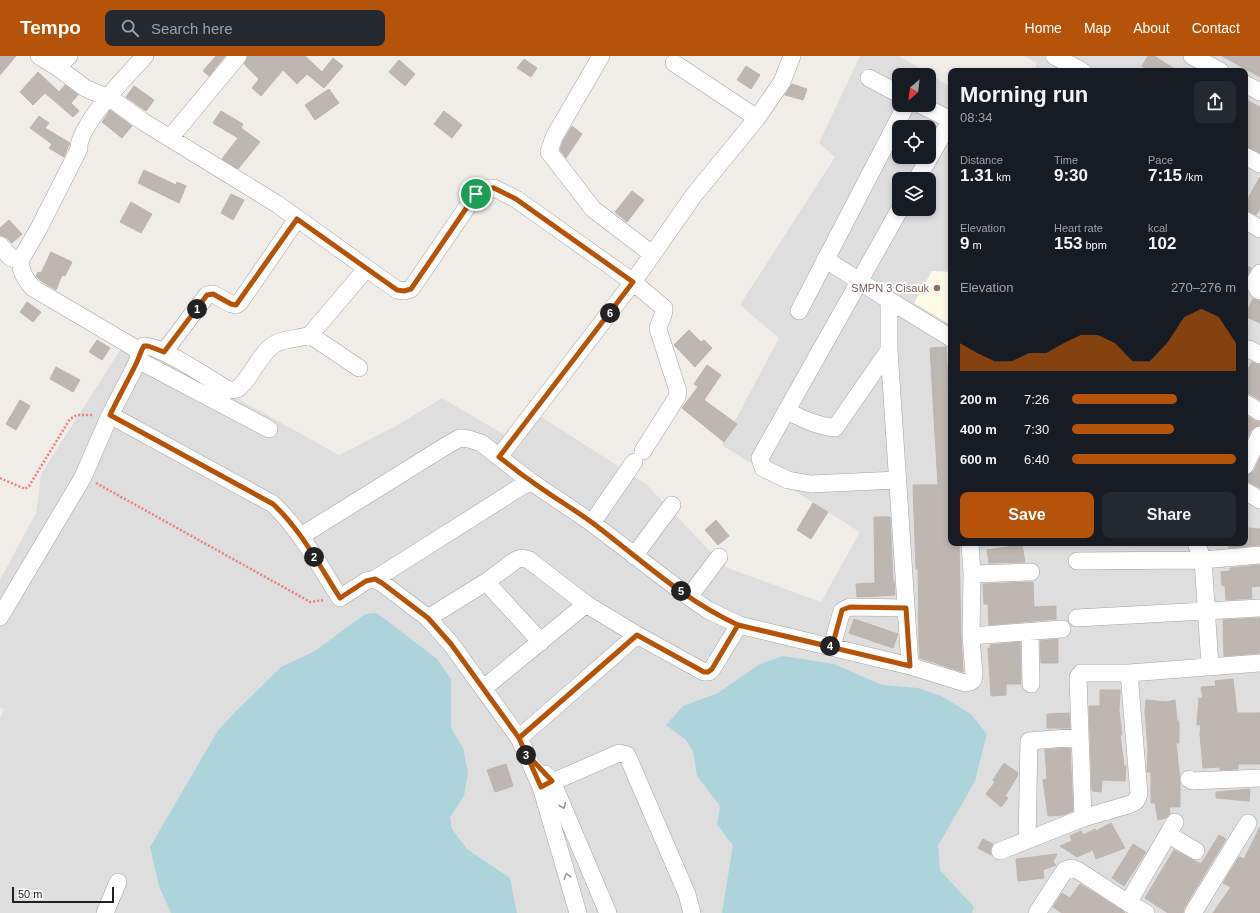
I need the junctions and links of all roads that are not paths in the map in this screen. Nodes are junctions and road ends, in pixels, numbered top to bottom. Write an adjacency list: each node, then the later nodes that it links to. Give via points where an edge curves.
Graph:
1 (39, 56): 8 (street)
2 (145, 56): 16 (street)
3 (238, 56): 22 (street)
4 (601, 56): 29 (street, via 548,152 593,209)
5 (792, 56): 19 (street, via 782,82)
6 (1054, 56): 10 (street)
7 (1192, 56): 11 (street)
8 (63, 62): 16 (street, via 84,88)
9 (674, 63): 19 (street)
10 (1076, 68)
11 (1213, 68)
12 (868, 78): 14 (street)
13 (1248, 86): 15 (street)
14 (892, 90)
15 (1260, 92)
16 (107, 97): 22 (street); 31 (street, via 81,138 79,149)
17 (902, 112): 30 (street)
18 (935, 112): 20 (street)
19 (756, 118): 29 (street, via 694,195)
20 (948, 118)
21 (948, 125): 25 (street)
22 (170, 138): 27 (street)
23 (1248, 158): 24 (street)
24 (1260, 164)
25 (922, 172)
26 (896, 216): 34 (street)
27 (297, 219): 32 (street); 43 (street, via 240,302 236,305 231,304 213,294 207,295)
28 (0, 245): 31 (street, via 10,257)
29 (652, 254): 35 (street)
30 (825, 259): 34 (street); 38 (street)
31 (20, 261): 45 (street, via 26,280 33,288)
32 (366, 269): 35 (street, via 397,290 411,289 476,194 484,188 494,188 516,199); 39 (street)
33 (1260, 273): 36 (street, via 1254,283)
34 (860, 280): 37 (street); 48 (street)
35 (633, 282): 53 (street); 60 (street, via 664,308 665,314 658,329 678,391 677,397)
36 (1260, 291)
37 (889, 300): 40 (street); 42 (street)
38 (799, 311)
39 (310, 335): 43 (street, via 274,344 235,390 228,390); 46 (street)
40 (948, 336)
41 (1248, 349): 44 (street)
42 (889, 350): 48 (street, via 834,428 809,422); 55 (street)
43 (164, 352): 45 (street, via 144,346)
44 (1260, 355)
45 (139, 356): 50 (street); 51 (street)
46 (359, 368)
47 (1248, 405): 49 (street)
48 (787, 411): 55 (street, via 760,458 763,468 788,480 811,484)
49 (1260, 412)
50 (110, 415): 61 (street, via 268,501); 78 (street, via 83,477)
51 (269, 429)
52 (1260, 435): 54 (street)
53 (499, 457): 56 (street); 61 (street, via 481,443 460,438)
54 (1248, 460)
55 (898, 480): 75 (street)
56 (530, 481): 60 (street); 71 (street)
57 (1248, 493): 58 (street)
58 (1260, 500)
59 (672, 505): 65 (street)
60 (592, 523): 65 (street)
61 (301, 536): 71 (street, via 340,598 366,581)
62 (970, 546): 70 (street)
63 (1197, 546): 67 (street)
64 (1260, 555): 67 (street)
65 (634, 556): 73 (street)
66 (719, 557): 73 (street)
67 (1203, 560): 68 (street); 77 (street)
68 (1078, 561)
69 (1032, 572): 70 (street)
70 (972, 574): 85 (street)
71 (375, 579): 79 (street)
72 (486, 582): 74 (street, via 522,558 529,560); 79 (street); 86 (street)
73 (689, 597): 81 (street)
74 (586, 604): 84 (street); 86 (street)
75 (906, 608): 87 (street, via 845,609 841,614); 89 (street)
76 (1260, 608): 77 (street)
77 (1207, 610): 80 (street); 90 (street)
78 (0, 617)
79 (428, 618): 93 (street)
80 (1077, 618)
81 (738, 625): 84 (street, via 708,672); 87 (street)
82 (1062, 629): 83 (street)
83 (1030, 632): 85 (street); 92 (street)
84 (637, 635): 95 (street)
85 (971, 636): 89 (street, via 974,674 970,682 965,683)
86 (541, 642): 93 (street)
87 (832, 647): 89 (street)
88 (1260, 664): 90 (street)
89 (910, 666)
90 (1210, 666): 91 (street)
91 (1129, 673): 94 (street, via 1080,673); 99 (street, via 1139,794 1136,801 1131,804)
92 (1031, 684)
93 (484, 688): 95 (street)
94 (1080, 737): 99 (street); 101 (street, via 1029,741)
95 (522, 745): 98 (street)
96 (1260, 778): 97 (street, via 1192,781)
97 (1189, 779)
98 (546, 784): 107 (street, one-way to 98); 108 (street, one-way to 108); 109 (street, via 620,753 627,754 687,894)
99 (1083, 818): 101 (street)
100 (1248, 823): 112 (street)
101 (1027, 840): 102 (street)
102 (1000, 851)
103 (1196, 851): 105 (street, via 1172,828)
104 (118, 882): 106 (street)
105 (1128, 903): 110 (street, via 1072,868 1065,870); 111 (street)
106 (108, 912)
107 (578, 913)
108 (608, 913)
109 (692, 913)
110 (1037, 913)
111 (1146, 913)
112 (1194, 913)

